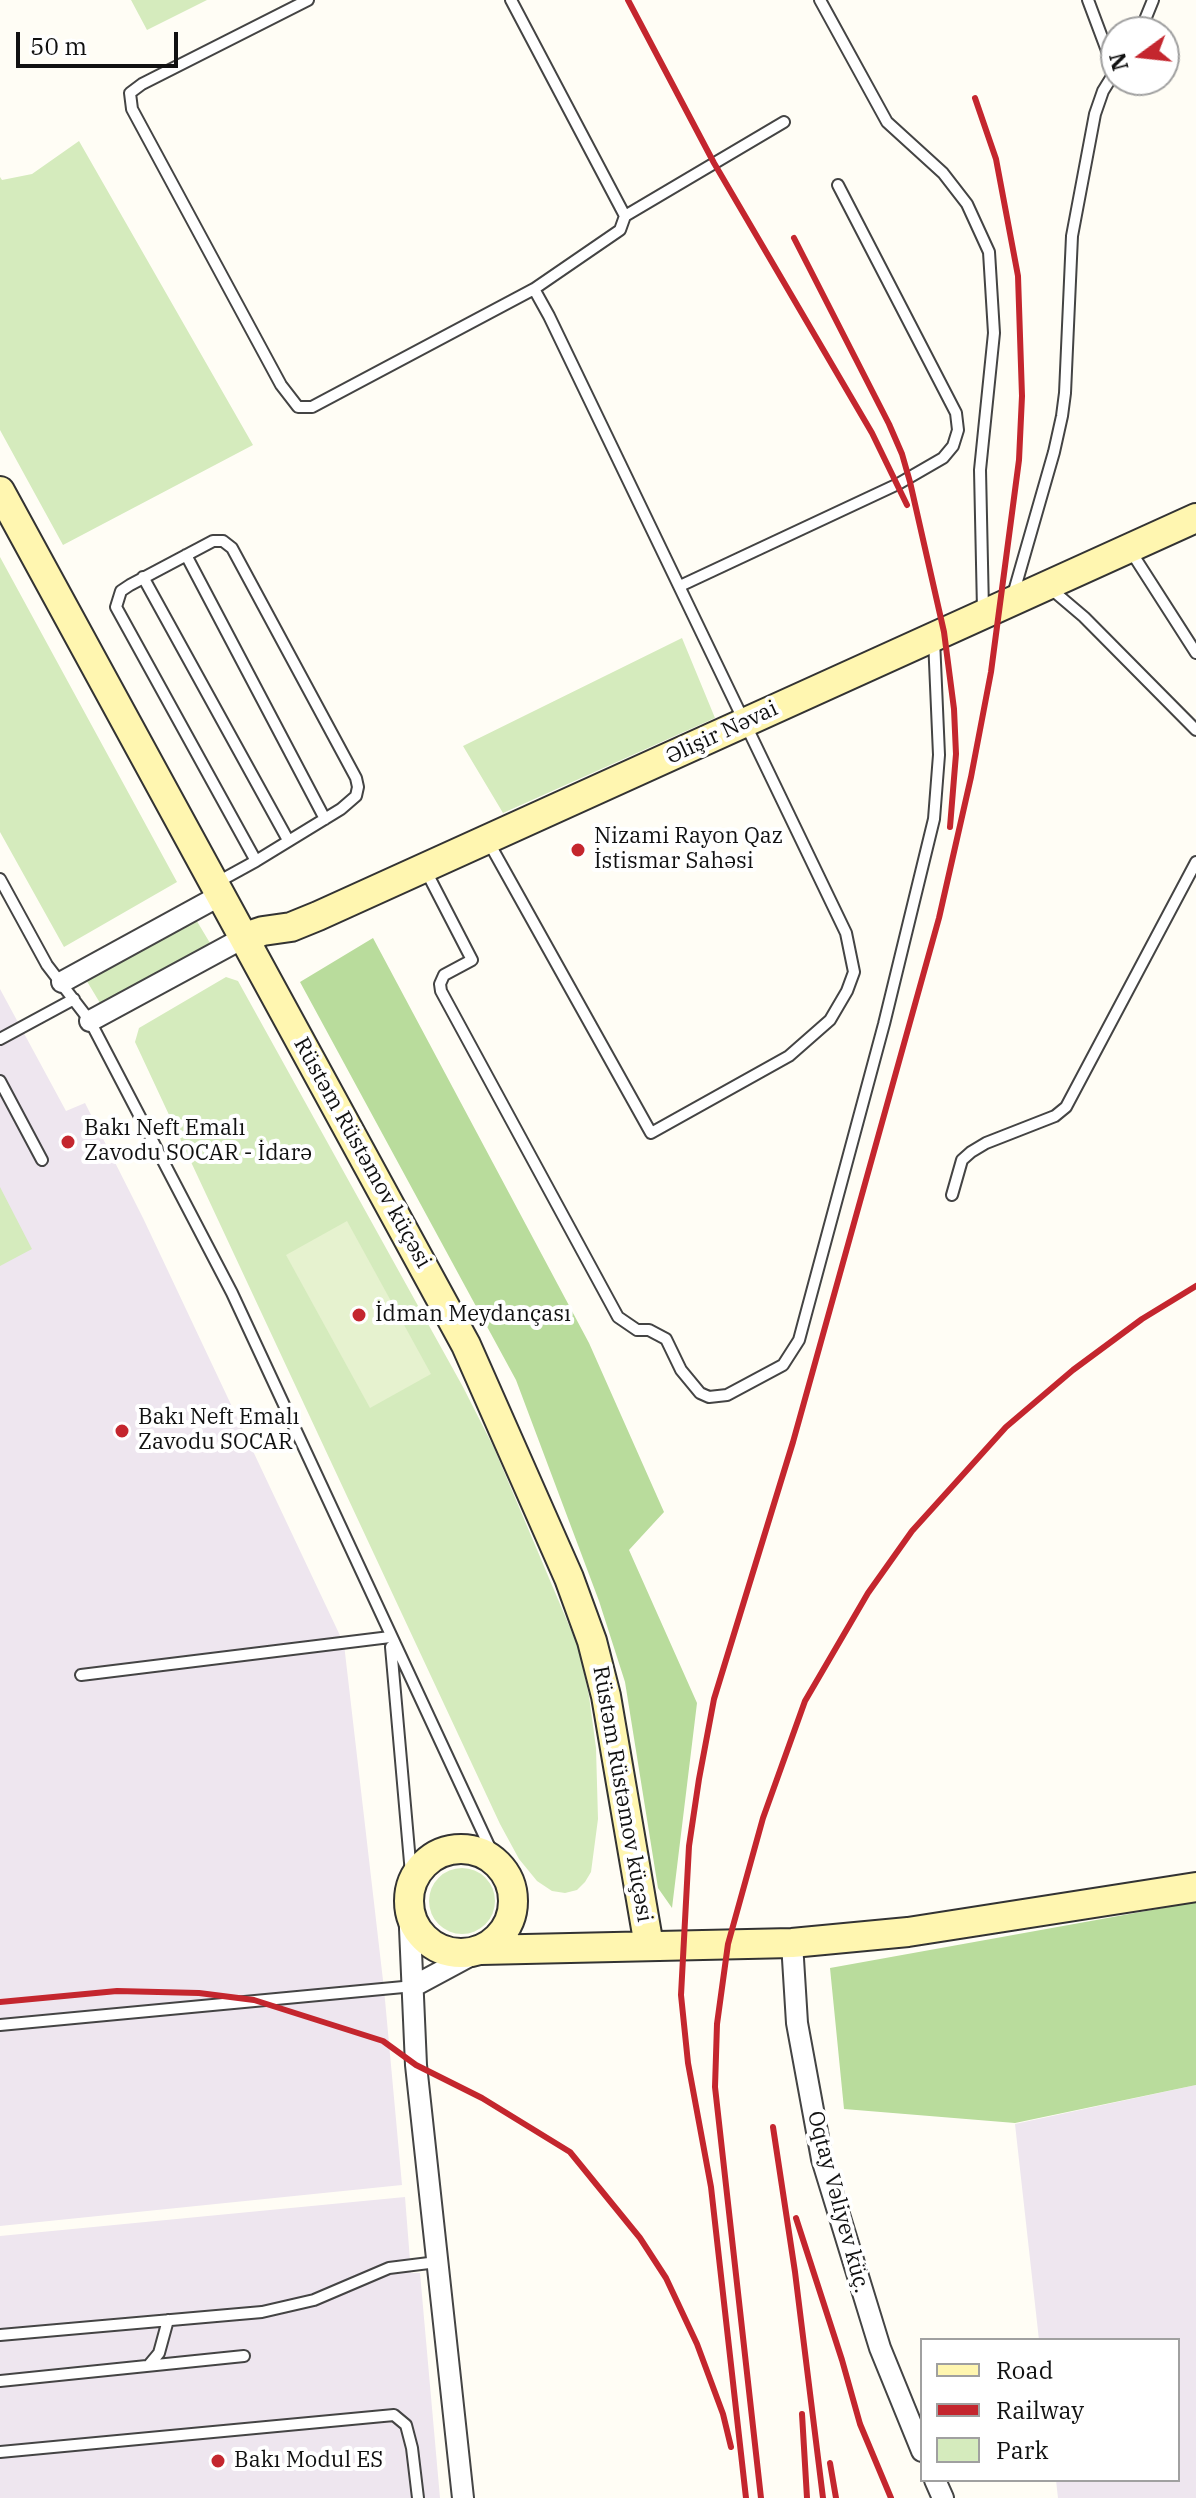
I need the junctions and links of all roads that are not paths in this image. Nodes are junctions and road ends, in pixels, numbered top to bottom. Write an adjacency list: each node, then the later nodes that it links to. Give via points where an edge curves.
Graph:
1 (308, 0): 10 (lane, via 130,93 132,109 281,385 298,407 312,407)
2 (511, 0): 9 (lane)
3 (820, 0): 19 (lane, via 887,122 943,173 967,204 989,252 994,333 980,470)
4 (1088, 0): 5 (lane)
5 (1100, 32)
6 (1101, 96): 18 (lane, via 1072,236 1062,416)
7 (784, 122): 9 (lane)
8 (838, 185): 17 (lane, via 956,413 953,446 943,458 898,484)
9 (625, 216): 10 (lane, via 620,230)
10 (534, 289): 17 (lane)
11 (0, 491): 31 (street, Rüstəm Rüstəmov küçəsi)
12 (1196, 518): 13 (street, Əlişir Nəvai)
13 (1129, 548): 16 (street, Əlişir Nəvai); 21 (lane)
14 (186, 555): 15 (lane); 24 (lane); 24 (lane, via 213,541 232,548 356,778 356,796)
15 (143, 577): 25 (lane); 27 (lane, via 121,591 116,607)
16 (1047, 585): 18 (street, Əlişir Nəvai); 23 (lane)
17 (680, 586): 22 (lane)
18 (1012, 601): 19 (street, Əlişir Nəvai)
19 (983, 615): 20 (street, Əlişir Nəvai)
20 (934, 637): 22 (street, Əlişir Nəvai); 29 (lane, via 939,755 934,819 799,1340 783,1365 727,1395 700,1393 666,1339 618,1317 441,991 444,975 472,960)
21 (1196, 653)
22 (746, 722): 26 (street, Əlişir Nəvai); 26 (lane, via 846,933 854,972 830,1020 789,1056 651,1133)
23 (1196, 730)
24 (325, 819): 25 (lane)
25 (288, 840): 27 (lane)
26 (487, 840): 29 (street, Əlişir Nəvai)
27 (256, 861): 31 (lane)
28 (1196, 862): 38 (lane, via 1066,1107 971,1152 962,1160)
29 (424, 868): 32 (street, Əlişir Nəvai, via 291,927)
30 (0, 879): 33 (lane, via 47,965)
31 (218, 889): 32 (street, Rüstəm Rüstəmov küçəsi); 33 (street)
32 (245, 937): 34 (street); 45 (street, Rüstəm Rüstəmov küçəsi, via 449,1312 569,1578 600,1666)
33 (68, 990): 34 (lane); 35 (lane)
34 (90, 1021): 39 (lane, via 232,1293)
35 (0, 1039)
36 (0, 1081): 37 (lane)
37 (42, 1160)
38 (952, 1195)
39 (390, 1637): 40 (lane); 41 (lane); 43 (lane)
40 (81, 1675)
41 (497, 1863): 43 (street, via 479,1852 458,1849 438,1854 422,1867); 46 (street, via 514,1900 510,1921)
42 (1196, 1887): 44 (street, via 908,1932)
43 (411, 1895): 46 (street, via 415,1924 426,1940 462,1954); 47 (street)
44 (792, 1943): 45 (street); 55 (street, Oqtay Vəliyev küç., via 797,2023 822,2159 880,2348)
45 (649, 1946): 46 (street)
46 (481, 1950): 47 (street)
47 (414, 1986): 48 (lane); 49 (street, via 416,2065)
48 (0, 2025)
49 (437, 2262): 50 (lane, via 389,2268 286,2307); 58 (street)
50 (168, 2320): 51 (lane); 53 (lane, via 159,2353)
51 (0, 2335)
52 (244, 2356): 53 (lane)
53 (149, 2365): 54 (lane)
54 (0, 2381)
55 (920, 2446)
56 (0, 2452): 57 (lane, via 394,2415 406,2425)
57 (418, 2498)
58 (463, 2498)

